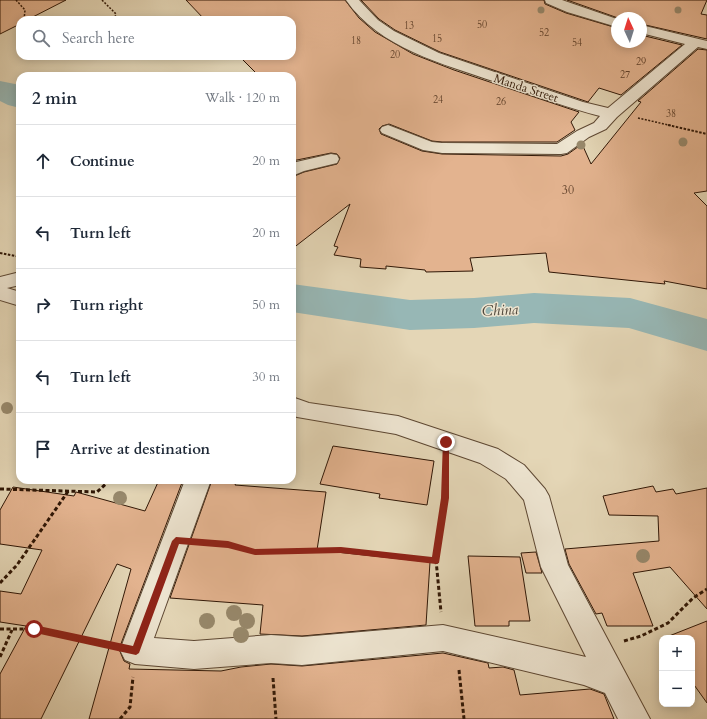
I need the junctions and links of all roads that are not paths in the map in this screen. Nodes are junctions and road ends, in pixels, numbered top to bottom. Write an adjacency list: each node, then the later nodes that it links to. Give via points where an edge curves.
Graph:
1 (352, 0): 6 (street, Manda Street, via 373,24 434,56 570,102)
2 (551, 0): 3 (street)
3 (611, 21)
4 (647, 30): 5 (street)
5 (701, 44): 6 (street)
6 (612, 113): 7 (street, via 600,126 555,150 442,148 429,146)
7 (388, 130)
8 (331, 159): 9 (street)
9 (296, 168)
10 (16, 279): 11 (street)
11 (0, 284)
12 (0, 293): 13 (street)
13 (16, 298)
14 (296, 407): 16 (street, via 398,425 489,456 515,472 536,496 555,567)
15 (197, 484): 16 (street, via 136,650 194,656 271,649 302,651 450,640 586,671)
16 (615, 683): 17 (street)
17 (634, 719)

